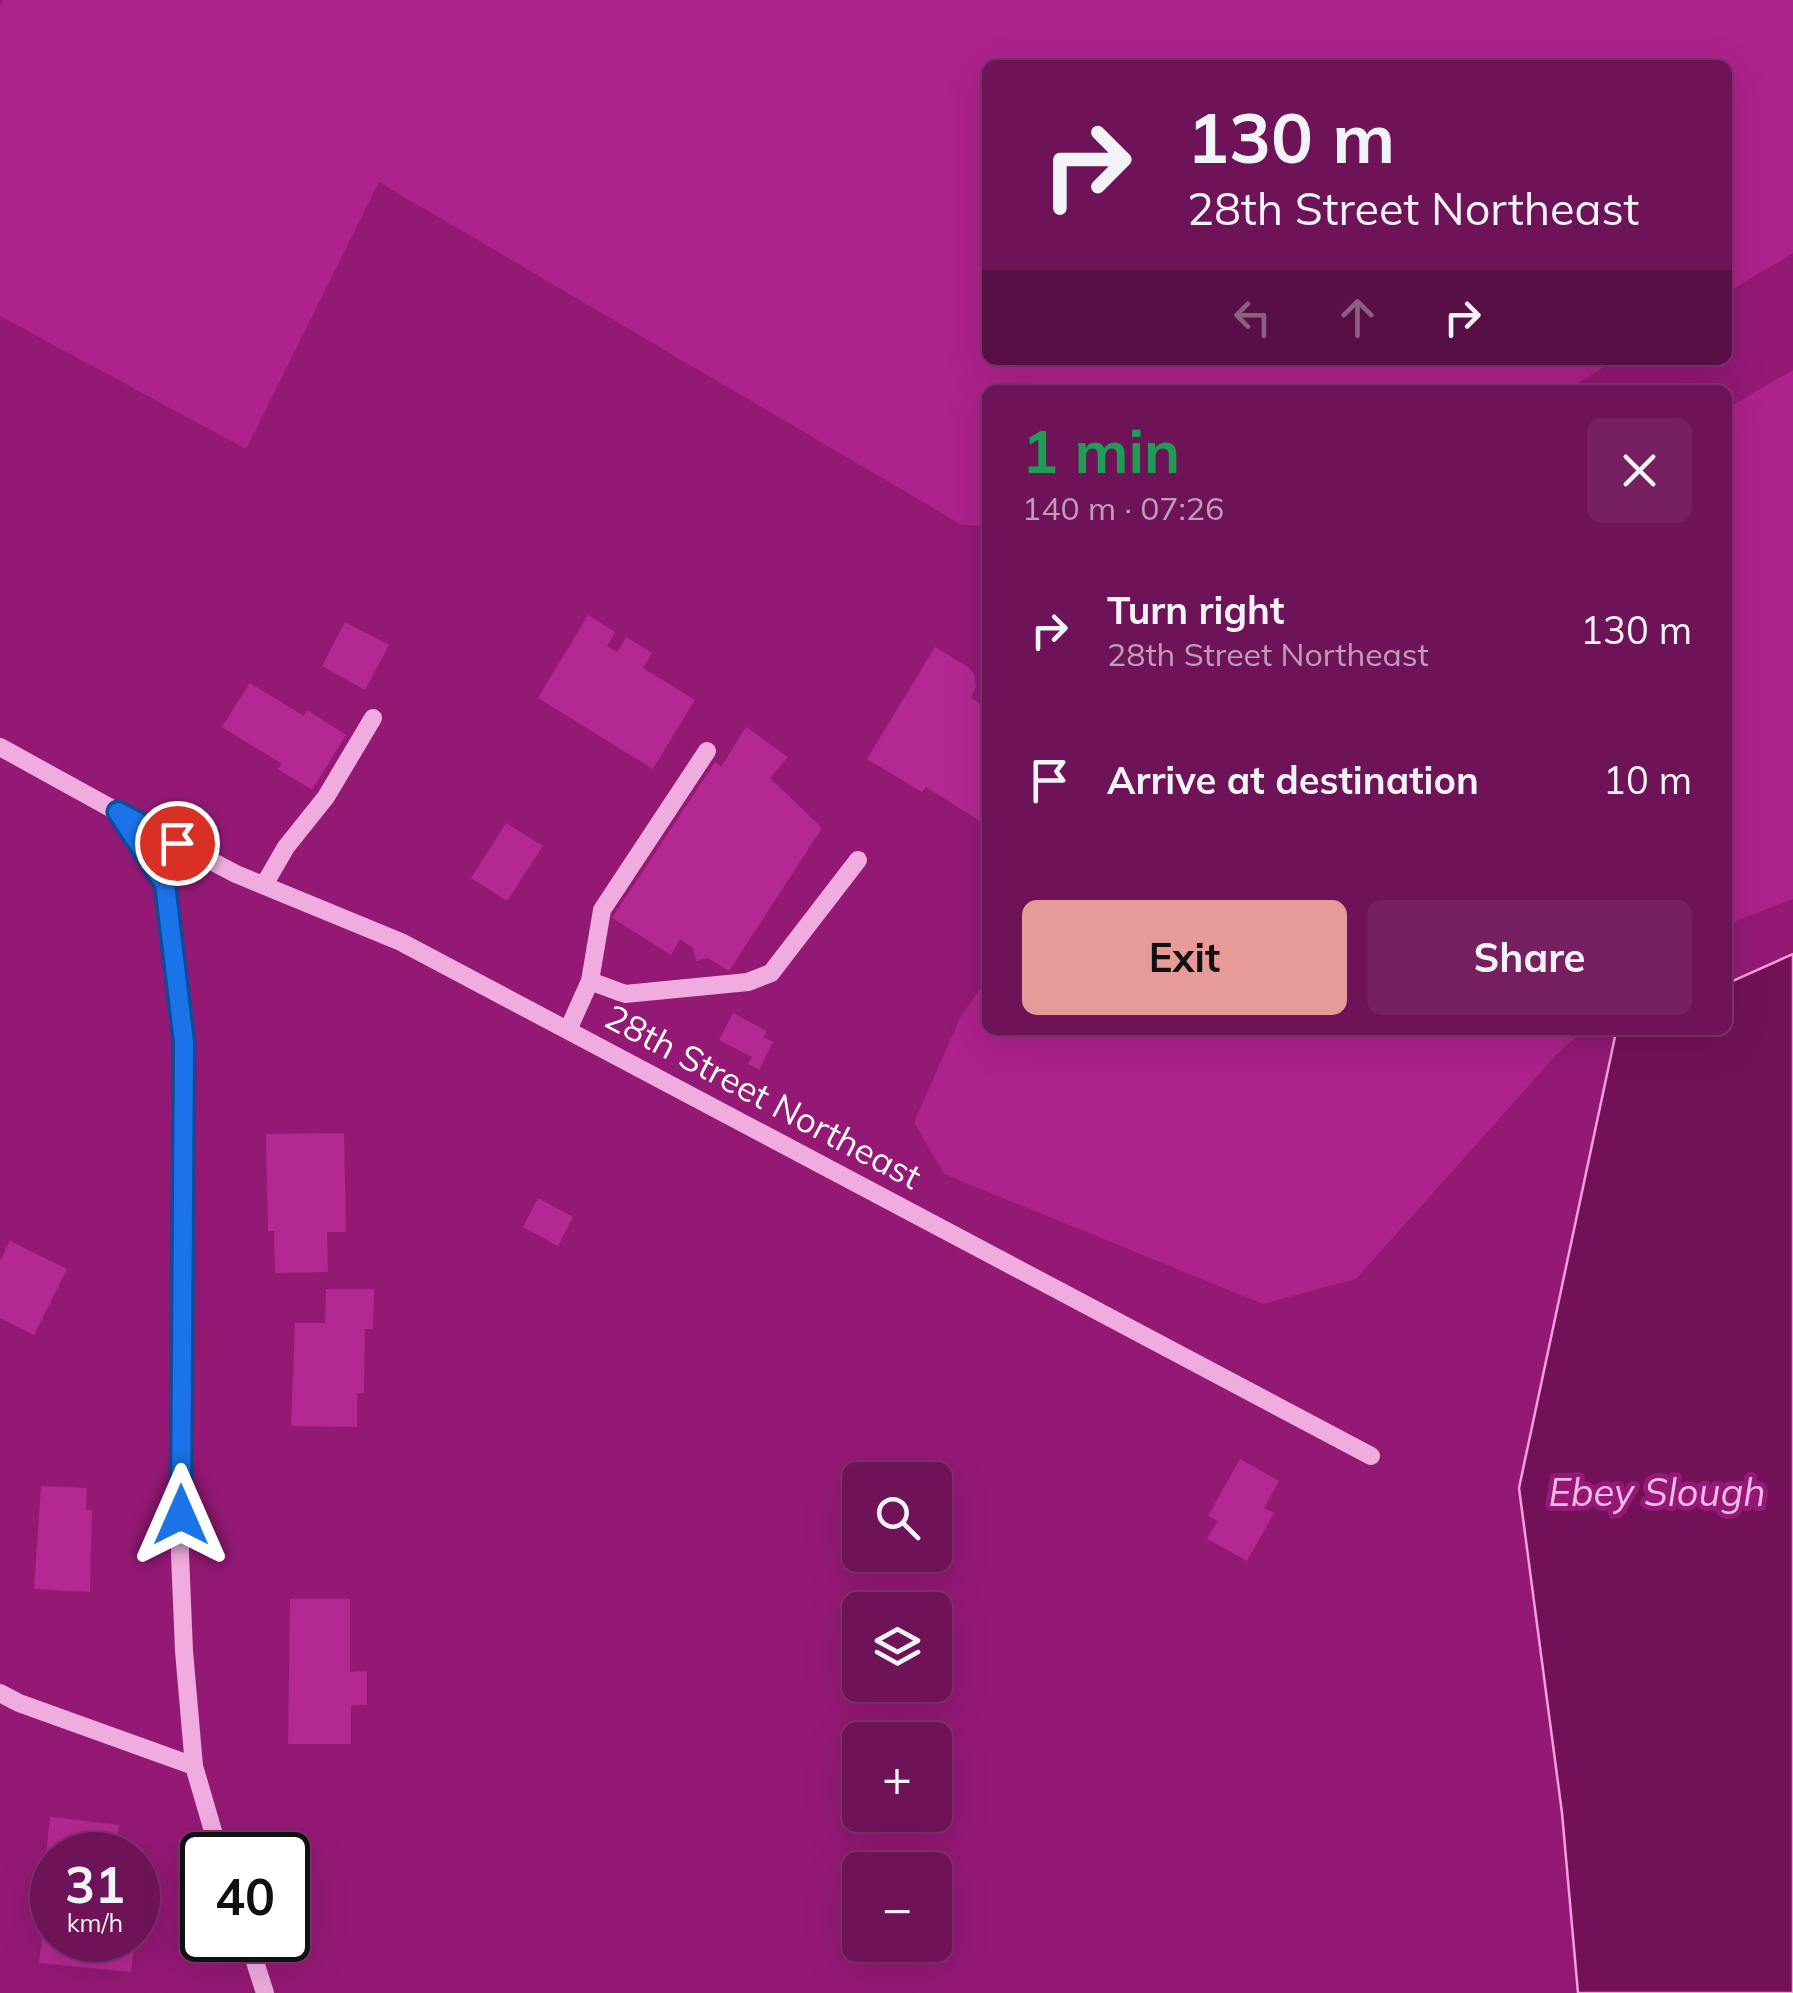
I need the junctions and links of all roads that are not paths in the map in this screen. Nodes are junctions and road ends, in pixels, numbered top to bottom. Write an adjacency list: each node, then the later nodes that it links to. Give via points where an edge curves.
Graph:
1 (373, 718): 6 (street)
2 (0, 747): 4 (street, 28th Street Northeast)
3 (706, 751): 7 (street, via 602,910)
4 (118, 812): 6 (street, 28th Street Northeast); 11 (street, via 165,884 184,1042 180,1554)
5 (858, 860): 7 (street, via 770,973 748,982 625,994)
6 (264, 885): 8 (street, 28th Street Northeast, via 401,942)
7 (590, 981): 8 (street)
8 (568, 1030): 9 (street, 28th Street Northeast)
9 (1370, 1456)
10 (0, 1693): 11 (street)
11 (194, 1766): 12 (street)
12 (213, 1832)
13 (255, 1962): 14 (street)
14 (265, 1993)

